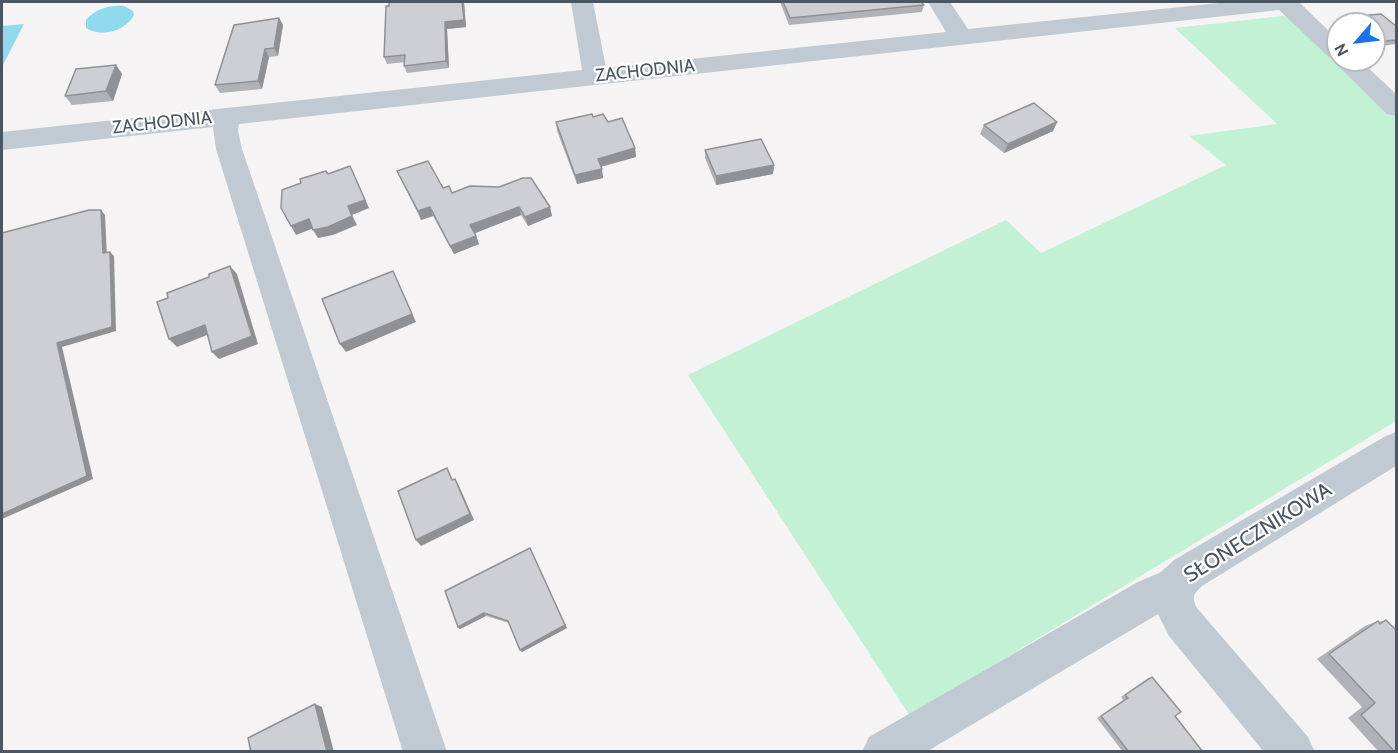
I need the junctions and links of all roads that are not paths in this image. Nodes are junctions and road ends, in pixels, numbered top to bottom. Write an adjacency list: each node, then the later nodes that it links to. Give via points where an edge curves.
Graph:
1 (582, 2): 7 (street)
2 (939, 2): 4 (street)
3 (1286, 2): 4 (street, ZACHODNIA); 5 (street)
4 (961, 37): 7 (street, ZACHODNIA)
5 (1326, 41)
6 (1358, 72): 8 (street)
7 (595, 76): 9 (street, ZACHODNIA)
8 (1396, 108)
9 (227, 116): 10 (street, ZACHODNIA); 13 (street, via 229,149)
10 (2, 141)
11 (1396, 448): 12 (street, SŁONECZNIKOWA, via 1188,573)
12 (1174, 586): 14 (street); 15 (street, SŁONECZNIKOWA, via 1173,603 1183,622)
13 (425, 752)
14 (884, 752)
15 (1293, 752)

